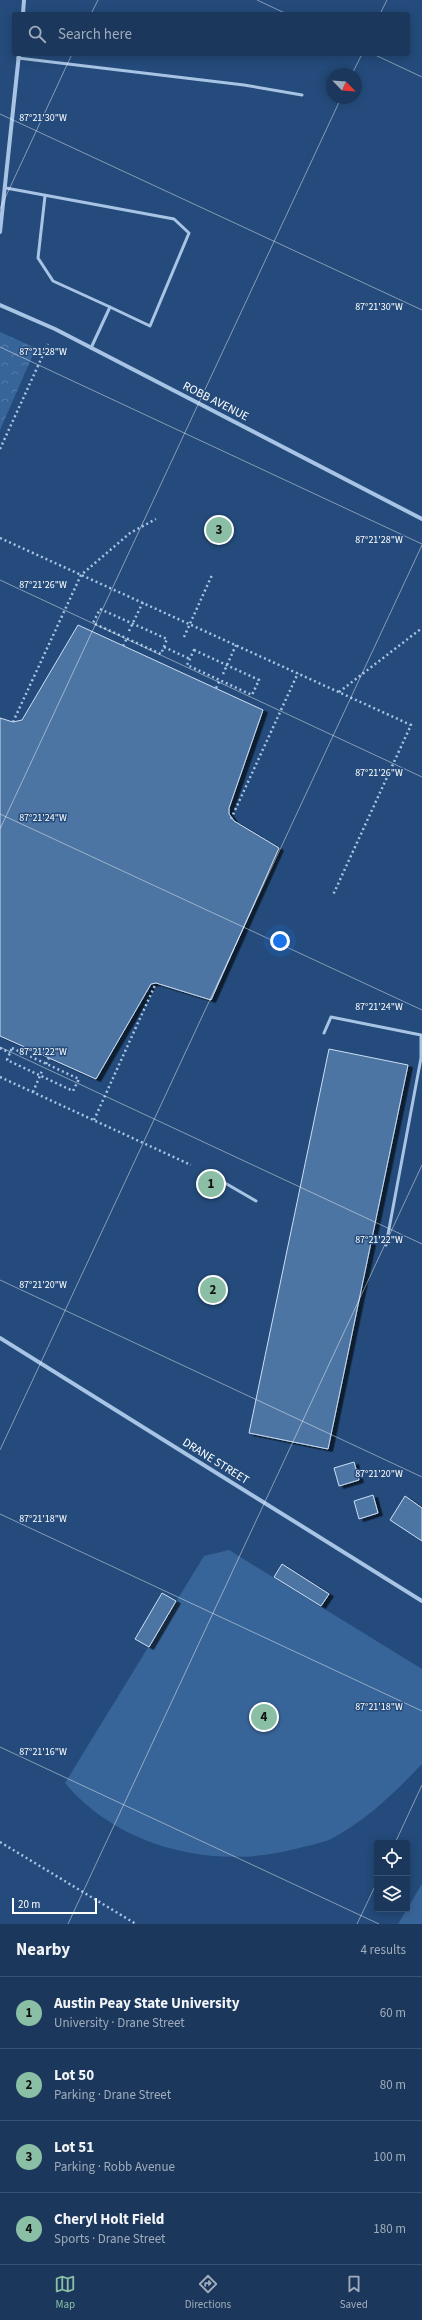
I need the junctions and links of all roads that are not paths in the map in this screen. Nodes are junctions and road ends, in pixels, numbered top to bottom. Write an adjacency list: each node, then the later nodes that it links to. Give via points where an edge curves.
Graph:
1 (24, 0): 2 (street)
2 (23, 12)
3 (18, 56): 4 (lane, via 244,85); 5 (street)
4 (302, 96)
5 (6, 188): 6 (lane); 7 (street)
6 (45, 196): 9 (lane, via 38,258 53,281); 9 (lane, via 174,219 189,233 150,326)
7 (0, 232)
8 (0, 305): 10 (street, ROBB AVENUE)
9 (110, 306): 10 (lane)
10 (91, 348): 11 (street, ROBB AVENUE)
11 (422, 519)
12 (324, 1033): 15 (lane, via 331,1017 421,1035 421,1058)
13 (206, 1172): 14 (lane)
14 (256, 1201)
15 (386, 1245)
16 (0, 1338): 17 (street, DRANE STREET)
17 (422, 1601)

